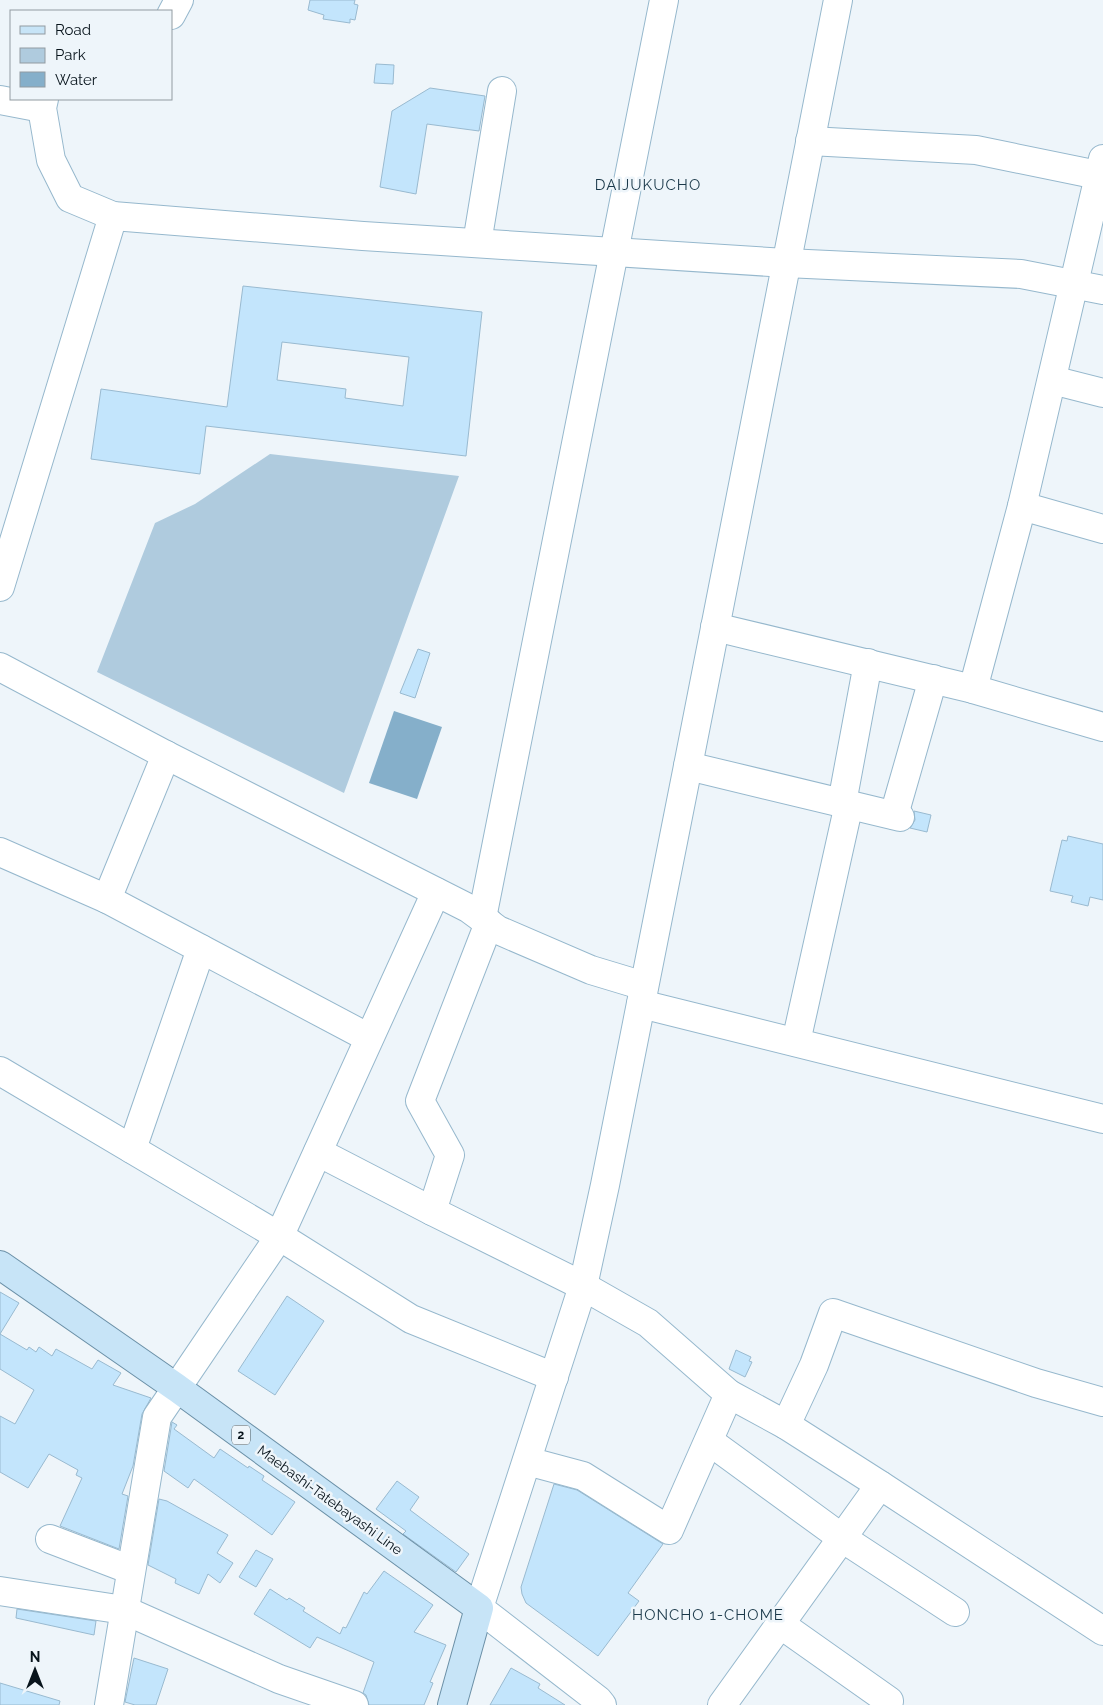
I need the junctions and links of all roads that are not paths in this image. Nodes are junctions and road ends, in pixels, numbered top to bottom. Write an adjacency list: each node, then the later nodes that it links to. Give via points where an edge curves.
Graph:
1 (179, 0): 4 (street)
2 (664, 0): 12 (street)
3 (838, 0): 8 (street)
4 (172, 13)
5 (502, 91): 11 (street)
6 (0, 100): 7 (street)
7 (43, 104): 10 (street, via 51,160 70,198)
8 (810, 141): 9 (street, via 976,150); 13 (street)
9 (1102, 171): 14 (street)
10 (113, 216): 11 (street); 20 (street)
11 (477, 243): 12 (street)
12 (614, 252): 13 (street); 33 (street)
13 (786, 263): 14 (street, via 1021,274); 21 (street)
14 (1074, 283): 15 (street); 16 (street)
15 (1103, 290)
16 (1052, 380): 17 (street); 18 (street)
17 (1103, 392)
18 (1022, 506): 19 (street); 25 (street)
19 (1103, 529)
20 (0, 587)
21 (716, 627): 22 (street); 28 (street)
22 (868, 663): 24 (street); 29 (street)
23 (0, 667): 27 (street)
24 (933, 679): 25 (street); 29 (street, via 897,816)
25 (973, 689): 26 (street)
26 (1103, 727)
27 (166, 755): 31 (street); 32 (street)
28 (688, 766): 29 (street); 35 (street)
29 (846, 804): 37 (street)
30 (0, 852): 32 (street)
31 (436, 892): 33 (street, via 468,908); 36 (street)
32 (107, 899): 34 (street)
33 (485, 921): 35 (street, via 498,930); 42 (street, via 420,1100 450,1155)
34 (201, 949): 36 (street); 40 (street)
35 (642, 995): 37 (street); 45 (street)
36 (370, 1038): 41 (street)
37 (796, 1042): 39 (street)
38 (0, 1071): 40 (street)
39 (1103, 1119)
40 (132, 1149): 43 (street)
41 (318, 1152): 42 (street); 43 (street)
42 (432, 1211): 45 (street)
43 (280, 1237): 46 (street, via 411,1318); 47 (street)
44 (0, 1265): 47 (main road, Maebashi-Tatebayashi Line / 2)
45 (583, 1286): 46 (street); 48 (street, via 648,1322)
46 (554, 1377): 52 (street)
47 (176, 1388): 56 (street, via 157,1418); 58 (main road, Maebashi-Tatebayashi Line / 2)
48 (729, 1394): 50 (street); 51 (street)
49 (1103, 1402): 50 (street, via 1036,1383 833,1313)
50 (786, 1425): 53 (street)
51 (709, 1441): 52 (street, via 669,1530 582,1476); 54 (street)
52 (527, 1461): 58 (street)
53 (880, 1485): 54 (street); 62 (street)
54 (842, 1538): 60 (street); 61 (street)
55 (50, 1539): 56 (street)
56 (131, 1570): 59 (street)
57 (0, 1591): 59 (street)
58 (478, 1608): 66 (main road); 67 (street)
59 (124, 1610): 64 (street); 65 (street, via 280,1679)
60 (955, 1612)
61 (780, 1624): 63 (street); 68 (street)
62 (1103, 1631)
63 (889, 1701)
64 (109, 1705)
65 (354, 1705)
66 (452, 1705)
67 (602, 1705)
68 (722, 1705)

